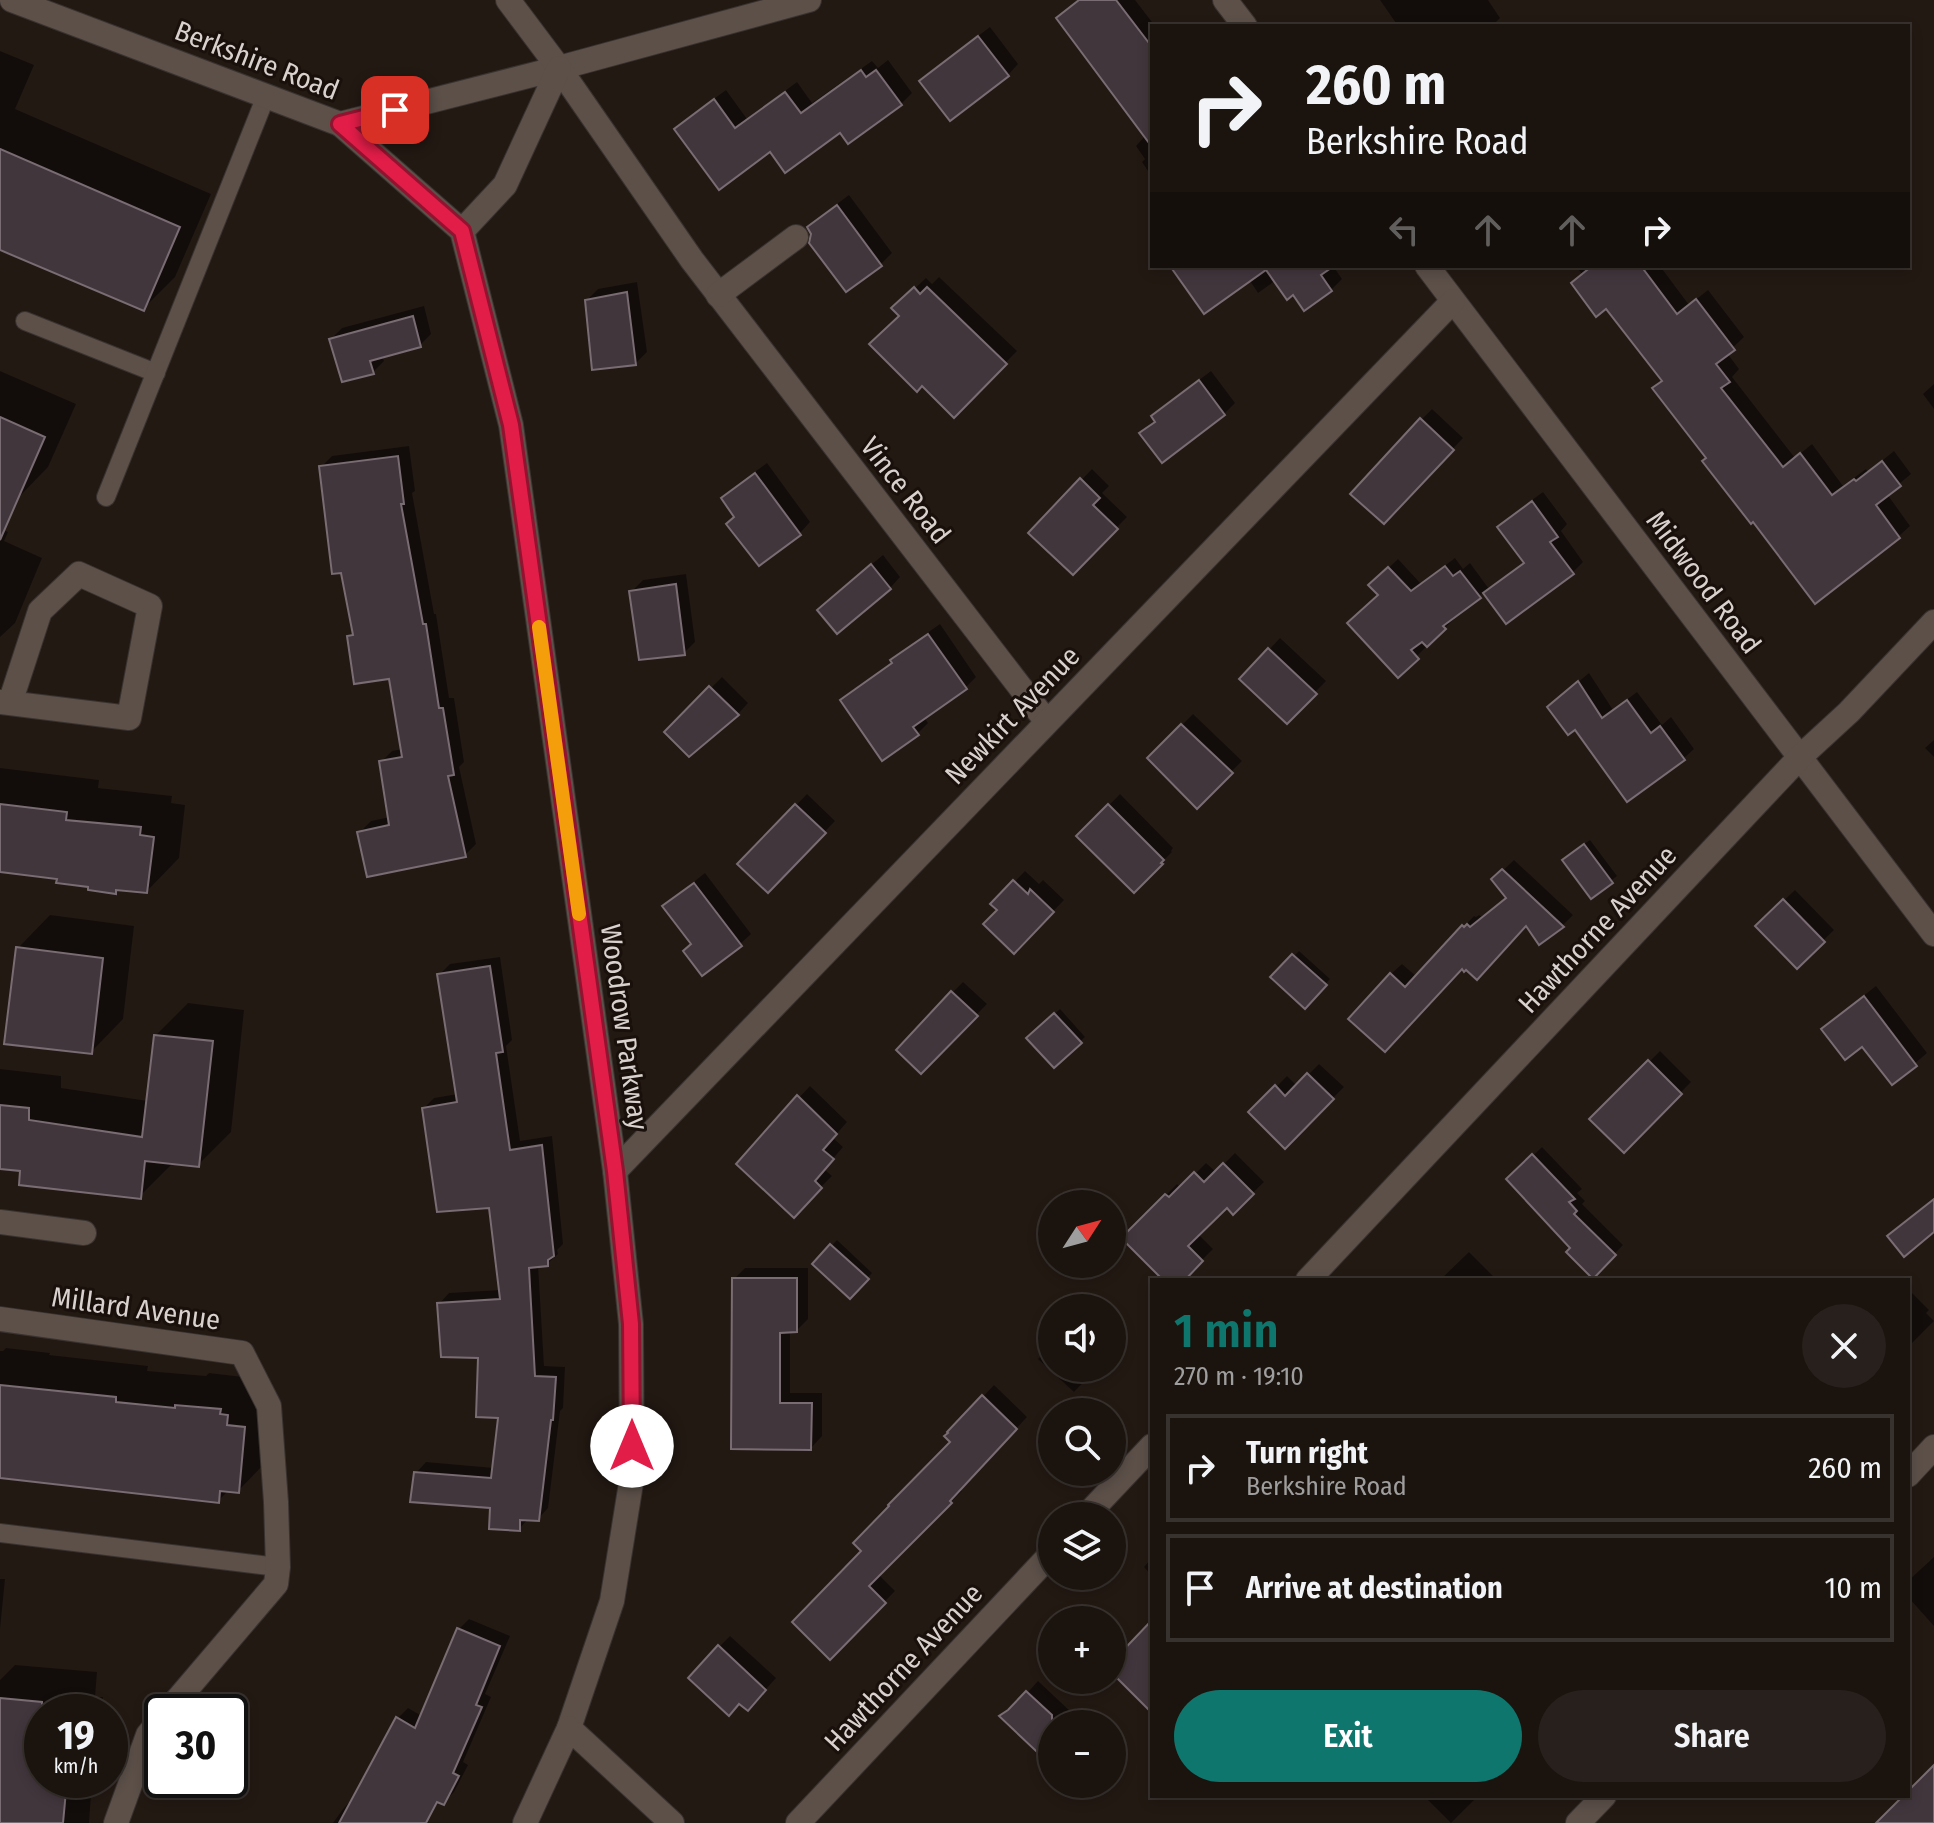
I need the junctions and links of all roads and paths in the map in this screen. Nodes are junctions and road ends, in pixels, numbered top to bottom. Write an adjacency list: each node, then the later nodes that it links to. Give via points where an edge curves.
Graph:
1 (12, 0): 7 (street, Berkshire Road)
2 (508, 0): 6 (street, Vince Road)
3 (809, 0): 6 (street, Berkshire Road)
4 (1225, 0): 5 (street)
5 (1243, 24)
6 (559, 68): 8 (street, Berkshire Road); 9 (street, via 505,185); 12 (street, Vince Road)
7 (266, 96): 8 (street, Berkshire Road); 15 (lane)
8 (340, 124): 9 (street)
9 (462, 231): 22 (street, Woodrow Parkway, via 511,425)
10 (796, 237): 12 (street)
11 (1428, 268): 13 (street, Midwood Road)
12 (718, 295): 19 (street, Vince Road)
13 (1453, 301): 19 (street, Newkirt Avenue); 20 (street, Midwood Road)
14 (25, 321): 15 (lane)
15 (156, 373): 16 (lane)
16 (106, 497)
17 (1934, 622): 20 (street, Hawthorne Avenue)
18 (5, 703): 18 (street, via 129,718 150,606 79,574 40,611)
19 (1047, 722): 22 (street, Newkirt Avenue)
20 (1800, 757): 21 (street, Midwood Road); 25 (street, Hawthorne Avenue)
21 (1934, 934)
22 (615, 1171): 35 (street, Woodrow Parkway, via 631,1324 632,1477 612,1601)
23 (0, 1222): 24 (street)
24 (84, 1233)
25 (1310, 1278)
26 (0, 1319): 32 (street, Millard Avenue, via 242,1353 269,1406)
27 (1934, 1447): 29 (street)
28 (1150, 1448): 30 (street)
29 (1910, 1473)
30 (1099, 1502)
31 (0, 1533): 32 (lane)
32 (278, 1567): 34 (street, Millard Avenue, via 276,1584)
33 (1038, 1568): 41 (street, Hawthorne Avenue)
34 (182, 1694)
35 (569, 1728): 39 (street, Woodrow Parkway); 40 (street)
36 (144, 1746): 38 (street)
37 (1602, 1798): 42 (street)
38 (116, 1823)
39 (525, 1823)
40 (672, 1823)
41 (798, 1823)
42 (1578, 1823)

